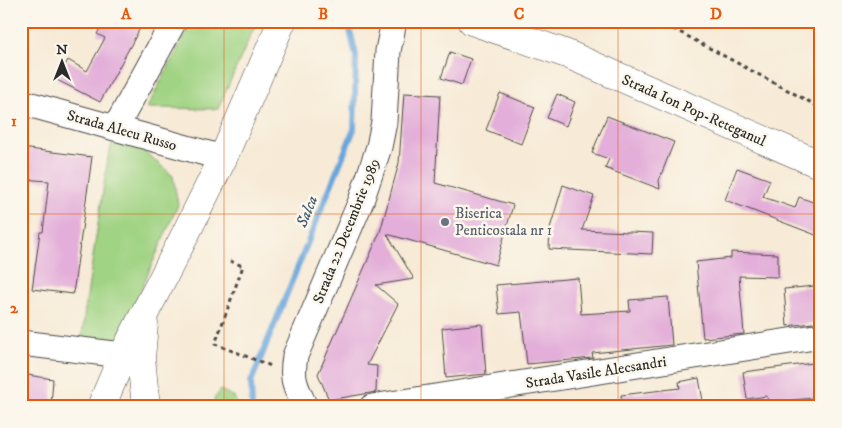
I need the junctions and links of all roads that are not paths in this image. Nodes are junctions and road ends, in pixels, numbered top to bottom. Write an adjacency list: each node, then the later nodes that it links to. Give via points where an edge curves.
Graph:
1 (174, 21): 8 (street)
2 (282, 21): 9 (main road)
3 (394, 21): 17 (street, Strada 22 Decembrie 1989, via 379,147 361,201 295,356 292,372)
4 (472, 21): 6 (main road, Strada Ion Pop-Reteganul)
5 (525, 21): 6 (main road, Strada Ion Pop-Reteganul)
6 (567, 54): 10 (main road, Strada Ion Pop-Reteganul)
7 (21, 102): 8 (street, Strada Alecu Russo)
8 (116, 127): 9 (street, Strada Alecu Russo)
9 (223, 158): 11 (main road)
10 (821, 166)
11 (147, 306): 14 (main road); 16 (main road, via 141,358)
12 (821, 336): 18 (street, Strada Vasile Alecsandri)
13 (21, 343): 14 (street)
14 (123, 355): 15 (main road)
15 (101, 407)
16 (146, 407)
17 (305, 407)
18 (372, 407)

